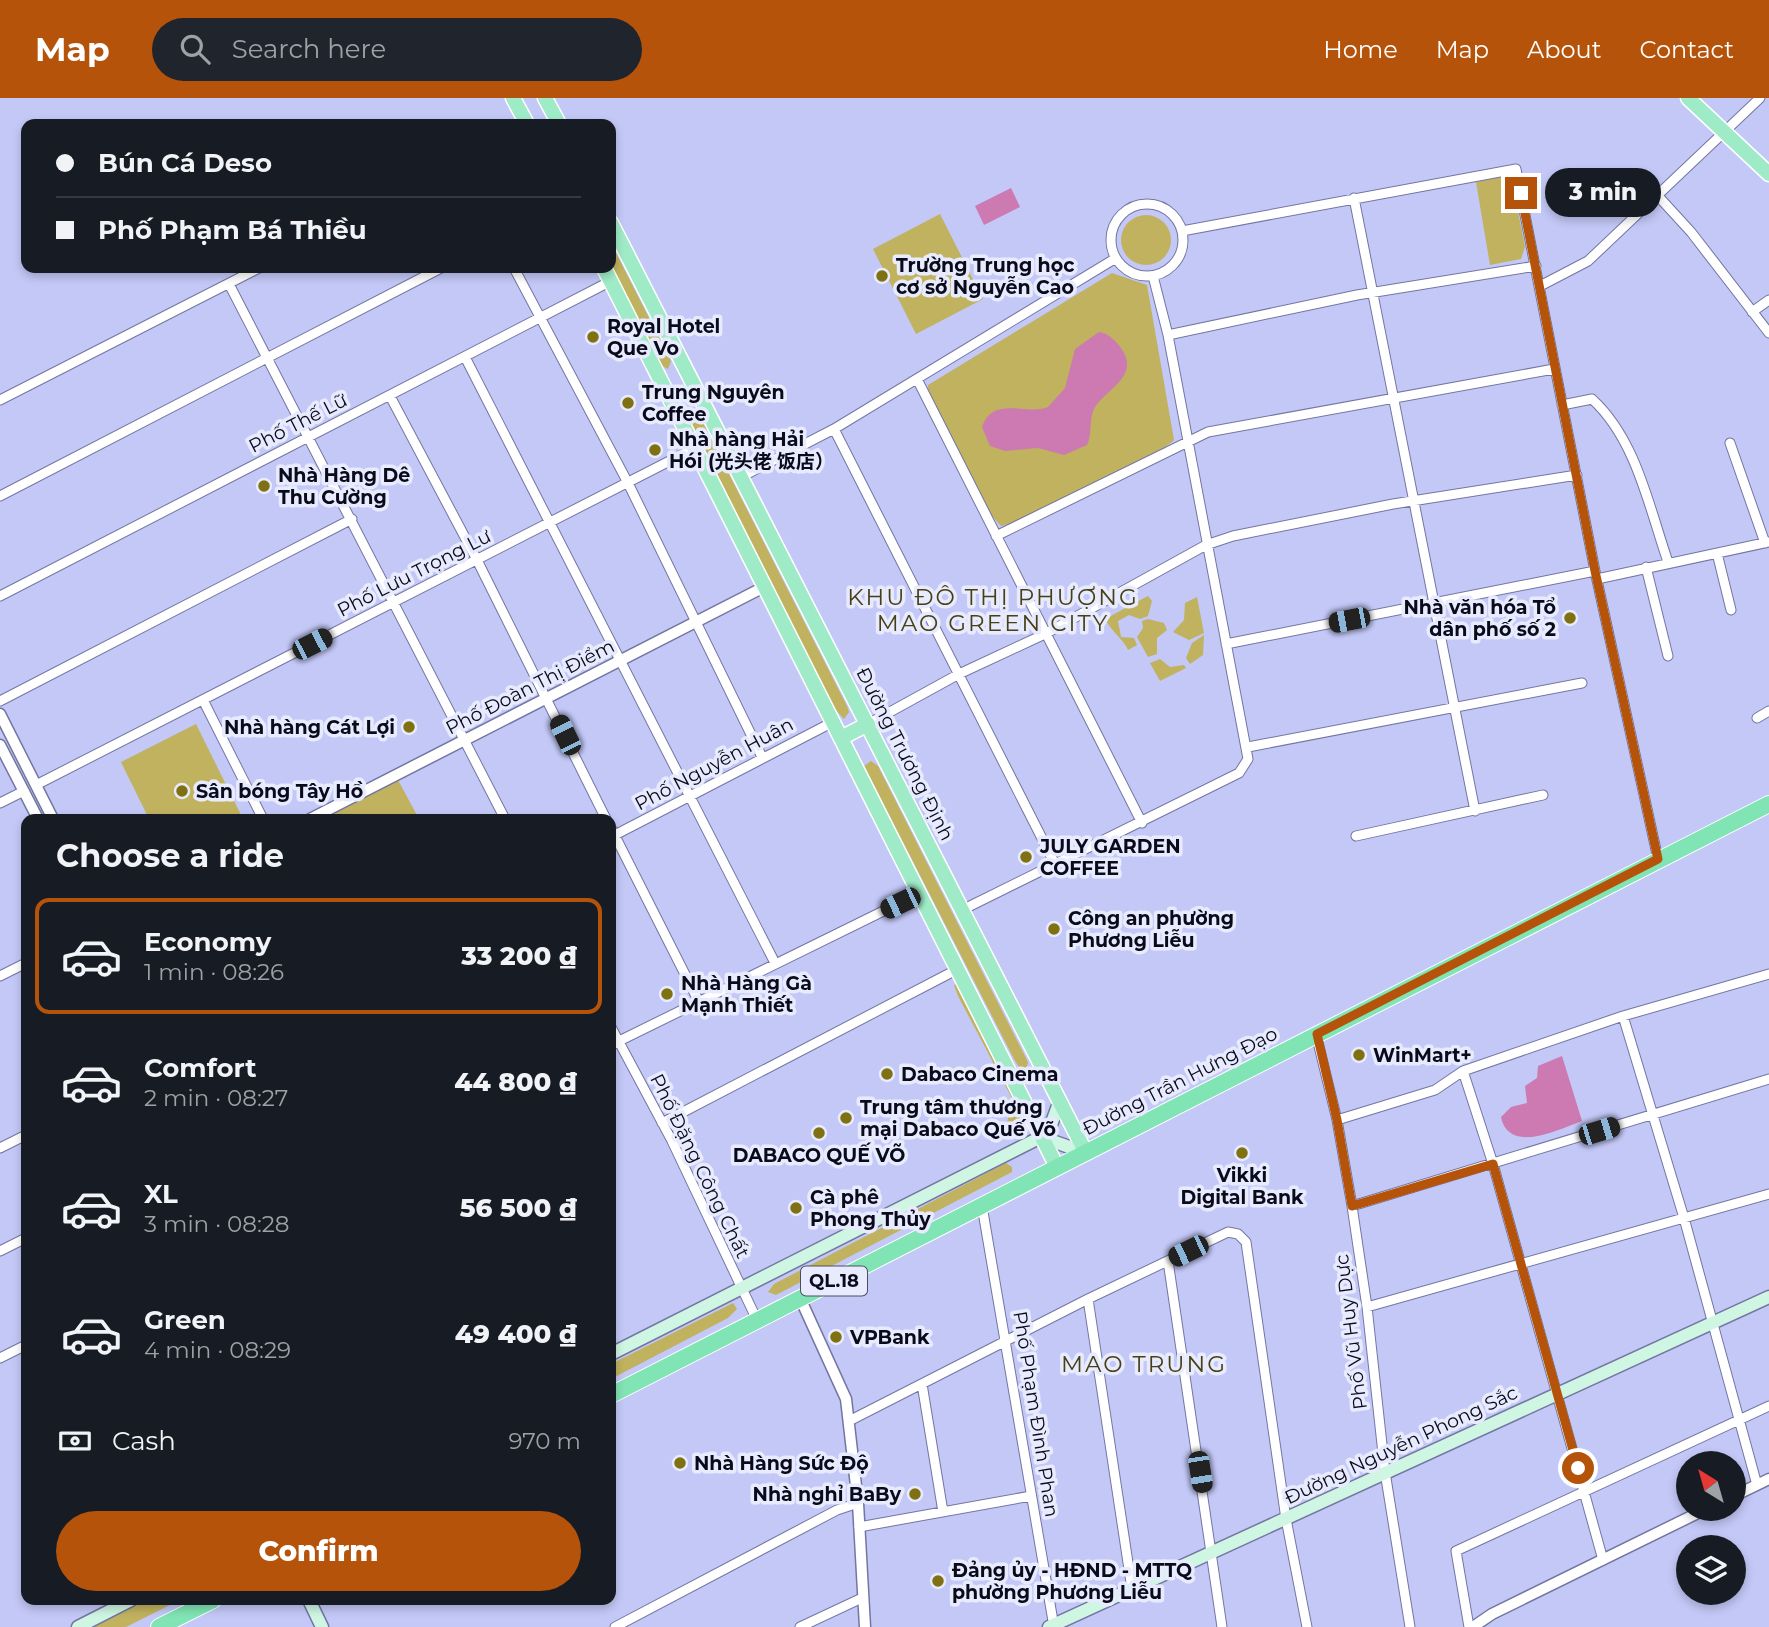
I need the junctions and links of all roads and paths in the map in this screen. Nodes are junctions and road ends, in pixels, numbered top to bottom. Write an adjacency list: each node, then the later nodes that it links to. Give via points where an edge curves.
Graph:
1 (513, 98): 5 (main road)
2 (545, 98): 6 (main road)
3 (1688, 98): 7 (main road)
4 (1760, 98): 7 (street)
5 (524, 119)
6 (556, 119)
7 (1727, 132): 8 (main road); 9 (street)
8 (1769, 174)
9 (1658, 196): 22 (street, via 1588,261); 25 (street)
10 (1354, 198): 11 (street); 14 (street, via 1516,169); 23 (street)
11 (1182, 231): 13 (street, via 1161,207 1133,207 1112,231); 19 (street, via 1176,262)
12 (616, 233): 33 (main road, Đường Trương Định)
13 (1116, 258): 19 (street, via 1132,273); 32 (street)
14 (1536, 266): 22 (street); 23 (street)
15 (250, 273): 21 (street)
16 (432, 273): 30 (street)
17 (517, 273): 26 (street)
18 (607, 273): 20 (main road)
19 (1153, 276): 28 (street)
20 (611, 281): 26 (street, Phố Thế Lữ); 34 (main road)
21 (229, 284): 30 (street); 36 (street)
22 (1540, 286): 31 (street)
23 (1375, 292): 28 (street); 37 (street)
24 (1769, 300): 25 (street)
25 (1752, 312): 27 (street)
26 (542, 318): 29 (street, Phố Thế Lữ); 46 (street)
27 (1769, 333)
28 (1168, 335): 41 (street)
29 (465, 357): 35 (street, Phố Thế Lữ); 50 (street)
30 (270, 359): 40 (street); 47 (street)
31 (1554, 369): 37 (street); 38 (street)
32 (917, 379): 39 (street); 51 (street)
33 (691, 382): 34 (main road); 45 (main road, Đường Trương Định)
34 (666, 394): 43 (main road)
35 (390, 396): 40 (street, Phố Thế Lữ); 55 (street)
36 (0, 400)
37 (1394, 400): 41 (street, via 1208,432); 48 (street)
38 (1562, 405): 44 (street); 56 (street, via 1592,399 1605,411 1635,466)
39 (834, 429): 45 (street); 69 (street)
40 (310, 437): 49 (street); 60 (street, Phố Thế Lữ)
41 (1187, 440): 51 (street); 53 (street)
42 (1730, 443): 52 (street)
43 (695, 448): 46 (street, Phố Lưu Trọng Lư); 59 (main road)
44 (1577, 475): 48 (street); 58 (street)
45 (741, 477): 79 (main road, Đường Trương Định)
46 (628, 483): 50 (street, Phố Lưu Trọng Lư); 64 (street)
47 (0, 496)
48 (1414, 500): 53 (street); 62 (street)
49 (352, 519): 61 (street); 73 (street)
50 (551, 522): 55 (street, Phố Lưu Trọng Lư); 68 (street)
51 (996, 536): 65 (street)
52 (1767, 543): 54 (street)
53 (1206, 545): 65 (street); 66 (street)
54 (1717, 553): 56 (street); 63 (street)
55 (477, 560): 61 (street, Phố Lưu Trọng Lư); 71 (street)
56 (1668, 562): 57 (street)
57 (1646, 567): 58 (street); 67 (street)
58 (1596, 575): 62 (street); 102 (street)
59 (766, 586): 64 (street, Phố Đoàn Thị Điểm); 78 (main road)
60 (0, 596)
61 (396, 602): 72 (street, Phố Lưu Trọng Lư); 81 (street)
62 (1436, 603): 66 (street); 74 (street)
63 (1731, 610)
64 (695, 622): 68 (street, Phố Đoàn Thị Điểm); 84 (street)
65 (1045, 634): 69 (street); 98 (street)
66 (1226, 644): 83 (street)
67 (1668, 656)
68 (620, 660): 71 (street, Phố Đoàn Thị Điểm); 88 (street)
69 (959, 674): 79 (street); 103 (street)
70 (1582, 683): 74 (street)
71 (547, 698): 81 (street, Phố Đoàn Thị Điểm); 97 (street)
72 (203, 700): 85 (street, Phố Lưu Trọng Lư); 94 (street)
73 (0, 701)
74 (1454, 708): 83 (street); 91 (street)
75 (1769, 711): 77 (street)
76 (0, 714): 85 (street)
77 (1757, 718)
78 (833, 722): 80 (main road); 84 (street, Phố Nguyễn Huân)
79 (868, 724): 80 (main road); 105 (main road, Đường Trương Định)
80 (841, 738): 104 (main road)
81 (464, 740): 95 (street, Phố Đoàn Thị Điểm); 96 (street)
82 (0, 745): 86 (street)
83 (1248, 747): 98 (street, via 1248,759 1239,773)
84 (762, 757): 88 (street, Phố Nguyễn Huân)
85 (36, 785): 93 (street)
86 (24, 791): 89 (street); 92 (street)
87 (1543, 795): 91 (street)
88 (689, 796): 99 (street, Phố Nguyễn Huân); 106 (street)
89 (0, 803)
90 (1769, 804): 102 (highway, Đường Trần Hưng Đạo / QL.18)
91 (1475, 811): 100 (street)
92 (36, 814)
93 (50, 814)
94 (260, 814)
95 (320, 814)
96 (502, 814)
97 (604, 814)
98 (1142, 822): 103 (street)
99 (616, 832)
100 (1356, 836)
101 (616, 842): 111 (street)
102 (1658, 859): 113 (highway, Đường Trần Hưng Đạo / QL.18)
103 (1056, 866): 105 (street)
104 (918, 894): 106 (street); 108 (main road)
105 (962, 910): 118 (main road, Đường Trương Định)
106 (775, 963): 111 (street)
107 (21, 966): 110 (street)
108 (956, 970): 121 (street); 122 (main road)
109 (1769, 974): 112 (street)
110 (0, 976)
111 (698, 1000): 114 (street)
112 (1623, 1016): 116 (street); 119 (street)
113 (1317, 1034): 120 (street, Phố Vũ Huy Dực); 125 (highway, Đường Trần Hưng Đạo / QL.18)
114 (616, 1042)
115 (616, 1046): 121 (street, Phố Đặng Công Chất)
116 (1463, 1071): 120 (street, via 1435,1090); 126 (street)
117 (1769, 1079): 119 (street)
118 (1059, 1103): 122 (main road); 125 (main road, Đường Trương Định)
119 (1652, 1114): 126 (street); 131 (street)
120 (1337, 1120): 130 (street, Phố Vũ Huy Dực)
121 (662, 1123): 136 (street, Phố Đặng Công Chất)
122 (1041, 1137): 125 (main road); 127 (main road); 136 (main road)
123 (21, 1138): 124 (street)
124 (0, 1149)
125 (1086, 1153): 127 (highway, Đường Trần Hưng Đạo / QL.18)
126 (1493, 1164): 130 (street); 135 (street)
127 (1057, 1167): 129 (highway, Đường Trần Hưng Đạo / QL.18)
128 (1769, 1194): 131 (street)
129 (982, 1206): 138 (highway, Đường Trần Hưng Đạo / QL.18); 143 (street, Phố Phạm Đình Phan)
130 (1352, 1206): 140 (street, Phố Vũ Huy Dực)
131 (1684, 1218): 135 (street); 142 (street)
132 (21, 1240): 133 (street)
133 (0, 1251)
134 (1168, 1261): 139 (street); 161 (street, via 1228,1232 1247,1242); 164 (street)
135 (1520, 1265): 140 (street); 149 (street)
136 (741, 1287): 141 (street, Phố Đặng Công Chất); 145 (main road)
137 (1769, 1297): 142 (main road, Đường Nguyễn Phong Sắc)
138 (800, 1298): 141 (highway, Đường Trần Hưng Đạo / QL.18); 152 (street, via 842,1389)
139 (1088, 1299): 143 (street); 166 (street)
140 (1367, 1307): 153 (street, Phố Vũ Huy Dực)
141 (757, 1320): 148 (highway, Đường Trần Hưng Đạo / QL.18)
142 (1711, 1323): 149 (main road, Đường Nguyễn Phong Sắc); 151 (street)
143 (1007, 1341): 147 (street); 158 (street, Phố Phạm Đình Phan)
144 (21, 1348): 146 (street)
145 (616, 1351)
146 (0, 1358)
147 (922, 1384): 152 (street); 160 (street)
148 (616, 1392)
149 (1558, 1395): 153 (main road, Đường Nguyễn Phong Sắc); 157 (street)
150 (1769, 1406): 151 (street)
151 (1740, 1418): 155 (street); 157 (street)
152 (849, 1421): 159 (street)
153 (1385, 1472): 161 (main road, Đường Nguyễn Phong Sắc); 180 (street, Phố Vũ Huy Dực)
154 (1769, 1479): 155 (street)
155 (1757, 1485): 156 (street)
156 (1746, 1490)
157 (1584, 1492): 165 (street); 181 (street, via 1456,1551)
158 (1031, 1496): 160 (street); 171 (street, Phố Phạm Đình Phan)
159 (858, 1503): 163 (street); 175 (street)
160 (943, 1512): 163 (street)
161 (1286, 1519): 164 (main road, Đường Nguyễn Phong Sắc); 179 (street)
162 (1682, 1521): 165 (street)
163 (859, 1527): 167 (street)
164 (1212, 1552): 166 (main road, Đường Nguyễn Phong Sắc); 178 (street)
165 (1602, 1560): 181 (street)
166 (1132, 1589): 171 (main road, Đường Nguyễn Phong Sắc)
167 (862, 1598): 176 (street); 177 (street)
168 (121, 1605): 172 (main road)
169 (204, 1605): 173 (highway)
170 (312, 1605): 174 (main road)
171 (1052, 1626)
172 (78, 1627)
173 (159, 1627)
174 (323, 1627)
175 (615, 1627)
176 (800, 1627)
177 (865, 1627)
178 (1222, 1627)
179 (1307, 1627)
180 (1410, 1627)
181 (1471, 1627)

